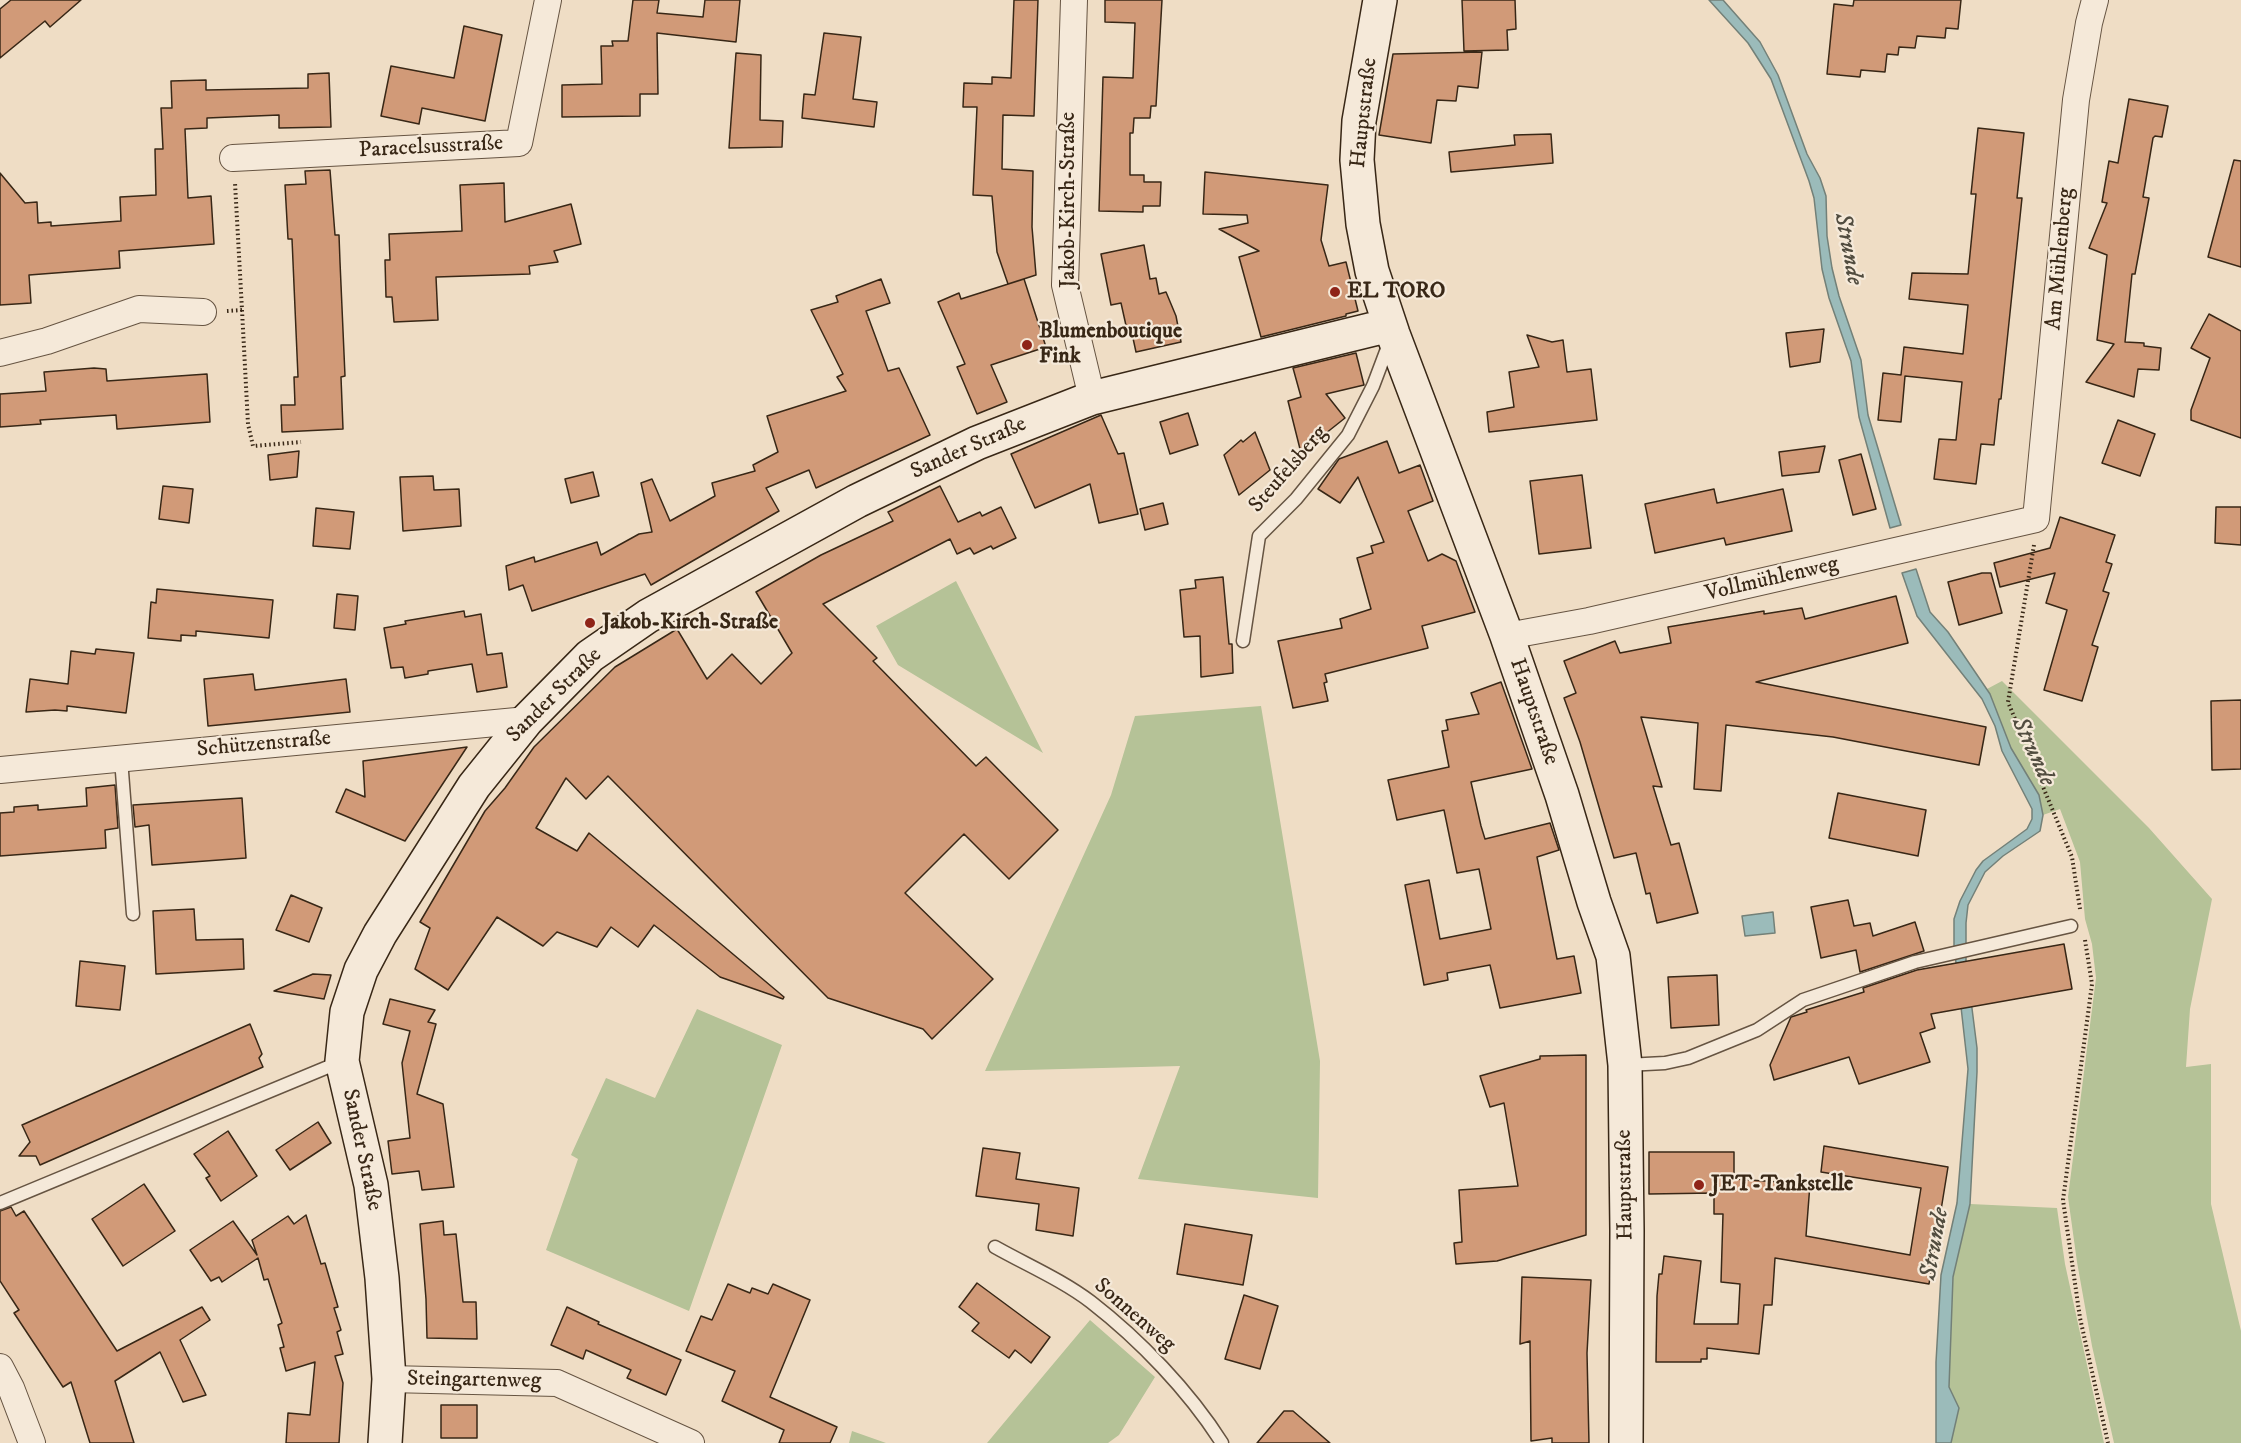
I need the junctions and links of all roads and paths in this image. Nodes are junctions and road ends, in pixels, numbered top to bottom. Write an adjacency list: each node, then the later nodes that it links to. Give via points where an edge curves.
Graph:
1 (548, 0): 5 (street, Paracelsusstraße, via 519,143)
2 (1074, 0): 10 (street, Jakob-Kirch-Straße, via 1065,285)
3 (1380, 0): 8 (main road, Hauptstraße, via 1359,121 1357,160 1372,271)
4 (2095, 0): 12 (street, Am Mühlenberg, via 2076,100)
5 (233, 158): 6 (path)
6 (242, 310): 7 (path); 11 (path, via 248,424 253,446)
7 (203, 312): 9 (street, via 139,309)
8 (1391, 329): 10 (main road, Sander Straße); 13 (main road, Hauptstraße); 14 (lane, Steufelsberg, via 1373,386 1348,435 1296,499 1259,536)
9 (0, 353)
10 (1092, 398): 15 (main road, Sander Straße, via 976,443 867,496 648,616 590,656)
11 (301, 442)
12 (2036, 519): 13 (street, Vollmühlenweg, via 1589,621); 18 (path, via 2008,702 2072,857)
13 (1507, 636): 23 (main road, Hauptstraße, via 1613,956)
14 (1244, 641)
15 (527, 720): 16 (street, Schützenstraße); 22 (main road, Sander Straße, via 474,786 380,934 361,970 347,1012)
16 (122, 759): 17 (street, Schützenstraße); 19 (lane)
17 (0, 770)
18 (2081, 913)
19 (133, 914)
20 (2071, 926): 23 (lane, via 1915,962 1803,1000 1757,1030 1688,1058)
21 (2084, 934): 33 (path, via 2092,984 2063,1200 2080,1318)
22 (342, 1061): 24 (lane); 27 (main road, Sander Straße, via 371,1185)
23 (1625, 1065): 32 (main road, Hauptstraße)
24 (0, 1203)
25 (995, 1247): 31 (lane, Sonnenweg, via 1090,1301 1167,1373 1198,1407)
26 (0, 1367): 28 (street)
27 (389, 1379): 29 (main road, Sander Straße); 30 (street, Steingartenweg, via 557,1383)
28 (32, 1443)
29 (385, 1443)
30 (691, 1443)
31 (1222, 1443)
32 (1626, 1443)
33 (2108, 1443)

